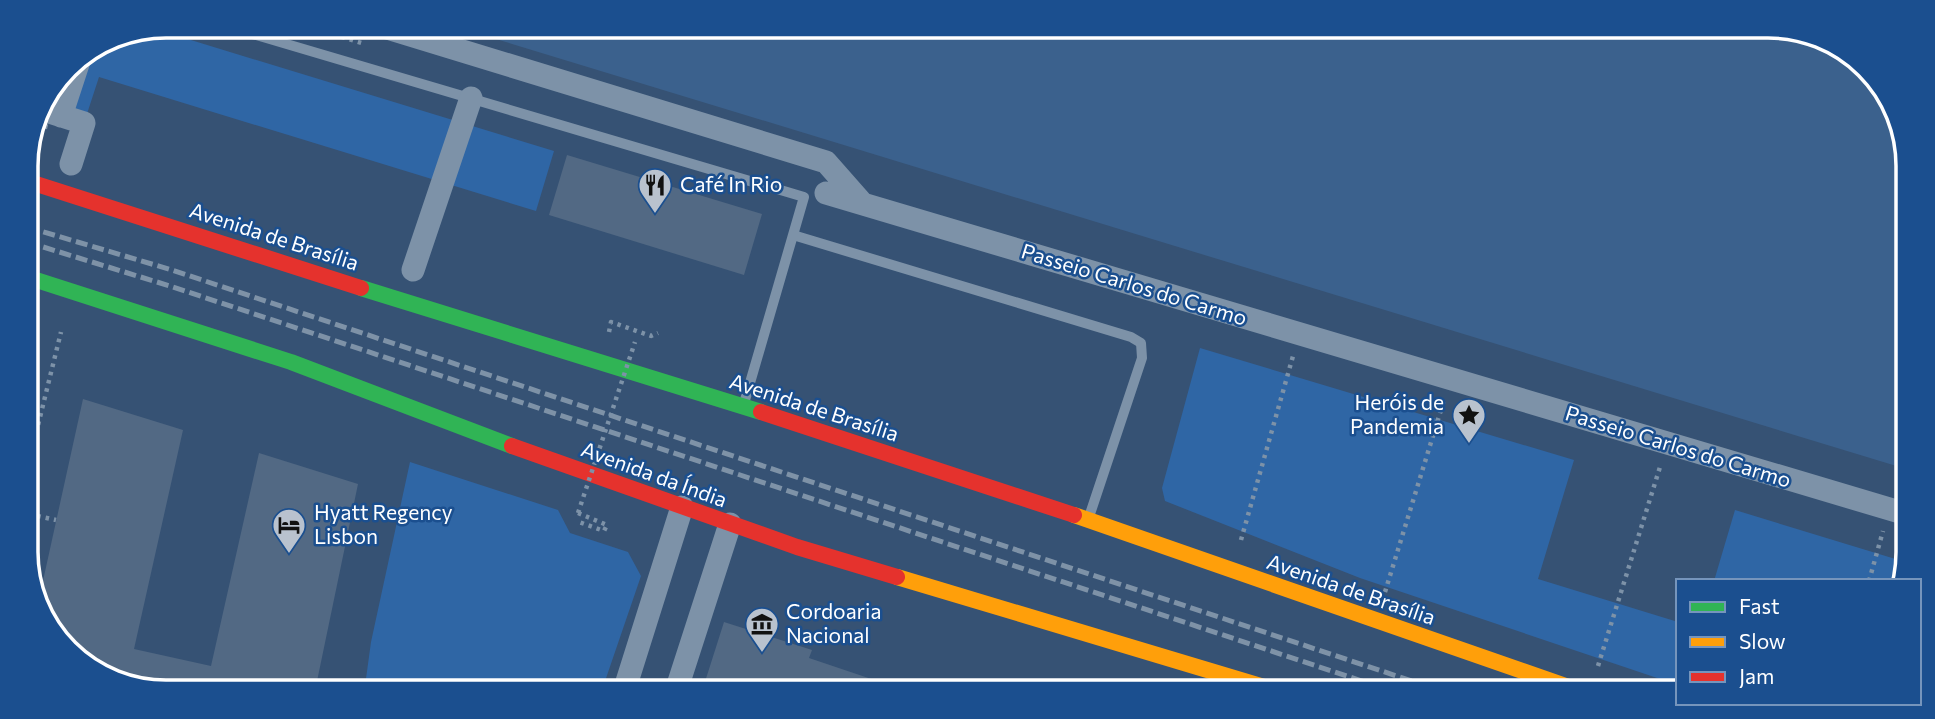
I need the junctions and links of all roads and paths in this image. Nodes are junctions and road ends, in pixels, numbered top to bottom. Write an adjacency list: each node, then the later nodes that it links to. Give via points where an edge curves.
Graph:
1 (266, 38): 3 (lane)
2 (420, 38): 8 (street, via 826,162)
3 (471, 98): 9 (lane, via 804,197); 10 (street)
4 (50, 113): 5 (street, via 84,123)
5 (71, 164)
6 (39, 185): 18 (main road, Avenida de Brasília)
7 (826, 193): 8 (street, Passeio Carlos do Carmo)
8 (863, 204): 14 (street, Passeio Carlos do Carmo)
9 (793, 235): 18 (lane); 25 (lane, via 1141,343 1142,358)
10 (413, 270)
11 (39, 281): 21 (main road, Avenida da Índia, via 291,362)
12 (61, 332): 19 (path)
13 (658, 333): 15 (path, via 651,337 611,322 609,333)
14 (1299, 334): 17 (street, Passeio Carlos do Carmo); 28 (path)
15 (617, 336)
16 (626, 339): 26 (path, bridge, via 635,342 578,513 607,525 604,531)
17 (1450, 379): 20 (street, Passeio Carlos do Carmo); 30 (path)
18 (743, 406): 25 (main road, Avenida de Brasília)
19 (38, 424)
20 (1667, 444): 22 (street, Passeio Carlos do Carmo); 31 (path)
21 (682, 507): 27 (main road, Avenida da Índia); 32 (street)
22 (1896, 511): 29 (path)
23 (38, 516): 24 (path)
24 (56, 520)
25 (1088, 520): 35 (main road, Avenida de Brasília)
26 (579, 522)
27 (730, 524): 33 (street); 34 (main road, Avenida da Índia)
28 (1241, 540)
29 (1870, 579)
30 (1384, 597)
31 (1597, 670)
32 (628, 680)
33 (680, 680)
34 (1239, 680)
35 (1548, 680)

